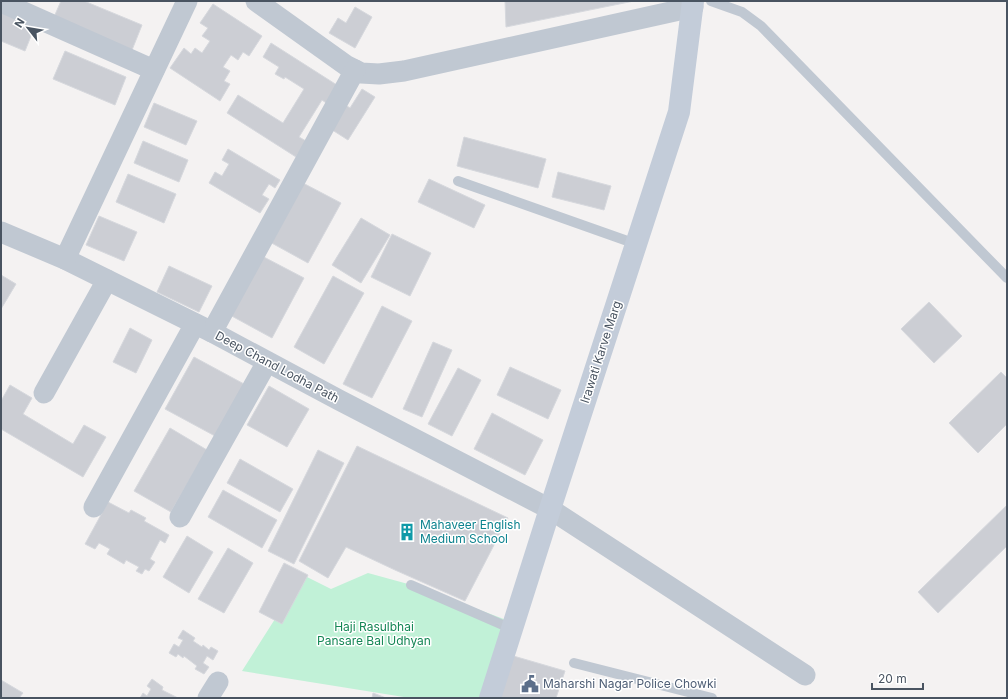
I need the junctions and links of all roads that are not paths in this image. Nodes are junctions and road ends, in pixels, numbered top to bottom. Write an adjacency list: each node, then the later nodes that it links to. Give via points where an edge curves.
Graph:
1 (187, 1): 5 (street)
2 (256, 1): 6 (street)
3 (1, 2): 5 (street)
4 (699, 3): 6 (street, via 404,71 379,74); 9 (main road, Irawati Karve Marg, via 679,112); 11 (lane, via 742,12 761,26)
5 (154, 70): 10 (street)
6 (355, 70): 13 (street)
7 (458, 181): 9 (lane)
8 (1, 232): 10 (street, Deep Chand Lodha Path)
9 (636, 244): 17 (main road, Irawati Karve Marg)
10 (65, 259): 12 (street, Deep Chand Lodha Path)
11 (1007, 278)
12 (107, 280): 13 (street, Deep Chand Lodha Path); 15 (street)
13 (203, 328): 14 (street, Deep Chand Lodha Path); 16 (street)
14 (267, 362): 17 (street, Deep Chand Lodha Path); 18 (street)
15 (44, 393)
16 (94, 507)
17 (550, 509): 20 (main road, Irawati Karve Marg); 22 (street, Deep Chand Lodha Path)
18 (180, 518)
19 (411, 585): 20 (lane)
20 (512, 629): 23 (main road, Irawati Karve Marg)
21 (574, 663): 24 (lane)
22 (805, 675)
23 (490, 698)
24 (712, 698)

